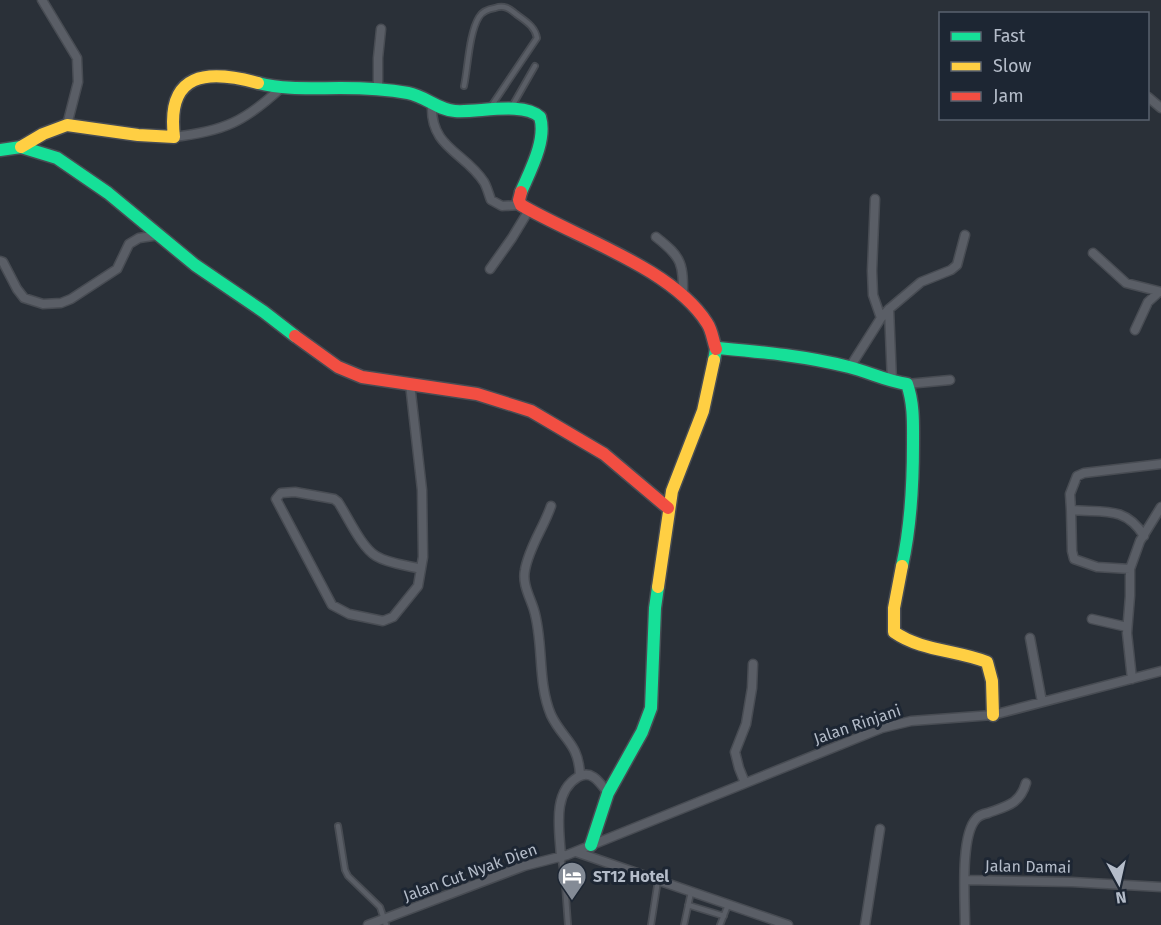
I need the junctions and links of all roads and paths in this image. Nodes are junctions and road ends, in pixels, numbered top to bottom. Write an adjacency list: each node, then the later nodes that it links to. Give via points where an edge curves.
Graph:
1 (42, 0): 12 (street, via 77,58 78,82)
2 (381, 29): 6 (street)
3 (535, 66): 10 (lane)
4 (465, 86): 11 (lane, via 472,38 480,15 505,7 531,26 537,34 535,42)
5 (281, 88): 6 (street); 13 (street, via 227,127); 13 (street, via 225,76 200,78 178,92 171,118)
6 (378, 90): 8 (street, via 411,93)
7 (1149, 98): 9 (street)
8 (432, 105): 11 (street, via 455,111); 17 (street, via 440,139 485,183 491,200 502,206)
9 (1161, 108)
10 (510, 109): 11 (street); 17 (street, via 528,110 542,119 537,152 520,193 519,200)
11 (489, 110)
12 (67, 125): 13 (street); 14 (street)
13 (174, 137)
14 (21, 147): 15 (street); 18 (street, via 57,158)
15 (0, 150)
16 (875, 199): 27 (street, via 873,295)
17 (525, 207): 23 (street, via 512,238); 25 (street, via 635,264)
18 (159, 235): 22 (street, via 129,244 117,269 71,298 54,304 24,298); 33 (street, via 338,367 362,377)
19 (965, 235): 26 (street, via 957,265 921,282)
20 (656, 237): 25 (street, via 678,256)
21 (1093, 253): 24 (street, via 1126,283)
22 (0, 261)
23 (490, 269)
24 (1160, 292): 28 (street, via 1148,302)
25 (683, 297): 29 (street, via 698,309 709,326)
26 (889, 309): 27 (street); 32 (street)
27 (881, 318): 30 (street)
28 (1135, 330)
29 (716, 349): 30 (street, via 788,355); 37 (street, via 703,411)
30 (850, 367): 32 (street)
31 (950, 380): 34 (street)
32 (892, 382): 34 (street)
33 (410, 384): 37 (street, via 477,393 531,411 604,454); 42 (street, via 422,490)
34 (907, 384): 50 (street, via 913,402 913,484 894,632 914,643 987,662)
35 (1161, 464): 38 (street, via 1077,476 1070,494)
36 (551, 506): 51 (street, via 532,549 525,584 538,625 548,706 577,753)
37 (668, 508): 54 (street, via 655,608 651,708)
38 (1071, 510): 40 (street, via 1116,512 1136,524); 41 (street, via 1074,559 1097,567)
39 (1160, 510): 40 (street)
40 (1143, 536): 41 (street)
41 (1130, 568): 44 (street)
42 (421, 569): 42 (street, via 418,586 393,617 383,621 349,614 332,605 279,507 277,495 295,492 334,499 368,550 387,561)
43 (1092, 619): 44 (street)
44 (1127, 627): 48 (street)
45 (1030, 638): 49 (street)
46 (753, 664): 52 (street, via 746,724 735,752)
47 (1161, 671): 48 (street, Jalan Rinjani)
48 (1132, 679): 49 (street, Jalan Rinjani)
49 (1042, 702): 50 (street, Jalan Rinjani)
50 (993, 715): 52 (street, Jalan Rinjani, via 898,723)
51 (579, 776): 54 (street, via 597,779); 59 (street, via 564,790 560,804)
52 (745, 783): 57 (street, Jalan Rinjani)
53 (1026, 783): 61 (street, via 1023,795 1016,801 977,816 972,824 966,845)
54 (608, 793): 57 (street)
55 (338, 826): 67 (lane, via 345,870 380,907)
56 (880, 829): 74 (street)
57 (591, 845): 58 (street, Jalan Rinjani)
58 (576, 852): 59 (street, Jalan Cut Nyak Dien); 60 (street)
59 (561, 858): 67 (street, Jalan Cut Nyak Dien, via 524,866); 69 (lane)
60 (658, 880): 63 (street); 70 (lane)
61 (966, 880): 62 (street, Jalan Damai); 75 (street)
62 (1161, 887)
63 (691, 892): 64 (lane); 65 (street)
64 (688, 905): 66 (lane); 71 (lane)
65 (728, 905): 66 (lane); 73 (street)
66 (724, 916): 72 (lane)
67 (386, 922): 68 (street, Jalan Cut Nyak Dien)
68 (368, 925)
69 (568, 925)
70 (651, 925)
71 (684, 925)
72 (720, 925)
73 (788, 925)
74 (865, 925)
75 (965, 925)

